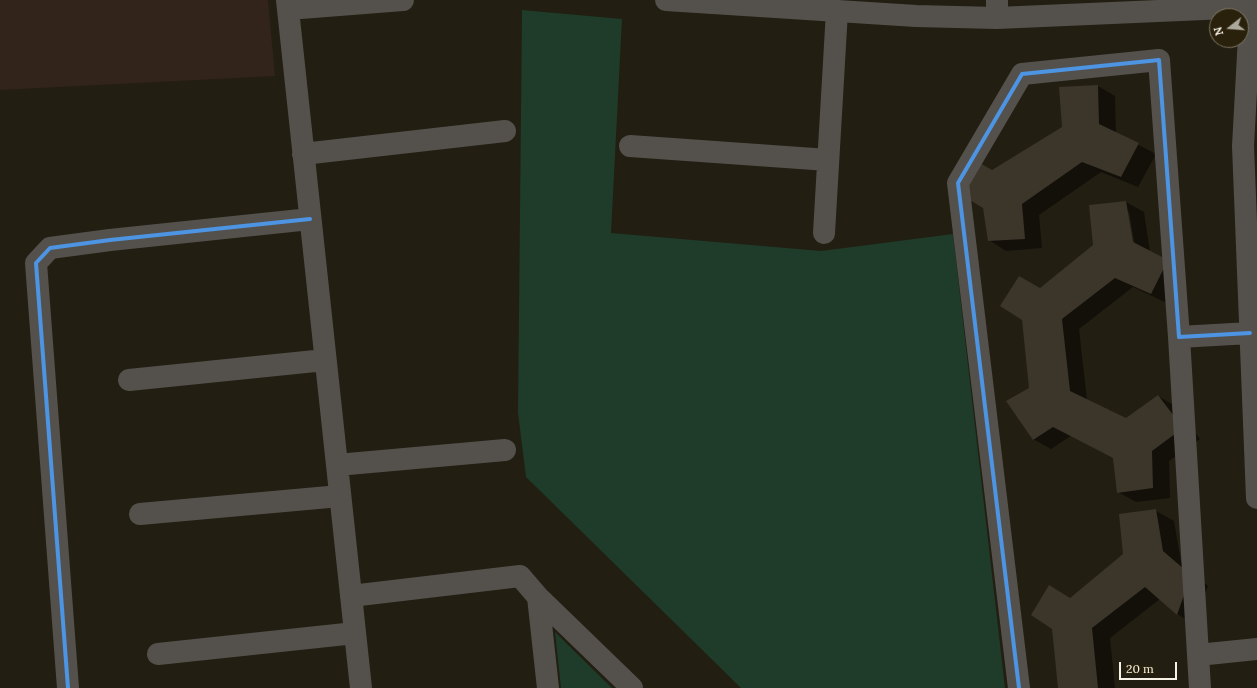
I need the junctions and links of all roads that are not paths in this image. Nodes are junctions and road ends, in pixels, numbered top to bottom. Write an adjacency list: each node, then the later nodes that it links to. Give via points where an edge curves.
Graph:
1 (403, 0): 3 (street)
2 (666, 0): 6 (street)
3 (287, 4): 10 (street)
4 (939, 8): 5 (street); 6 (street)
5 (997, 9): 7 (street)
6 (837, 11): 11 (street)
7 (1252, 16): 14 (street, via 1243,146)
8 (505, 131): 10 (street)
9 (630, 146): 11 (street)
10 (303, 154): 12 (street)
11 (828, 160): 13 (street)
12 (310, 219): 16 (street); 29 (street, via 50,248 36,263)
13 (824, 233)
14 (1250, 334): 15 (street); 21 (street)
15 (1179, 338): 28 (street); 33 (street, via 1159,60 1022,74 958,183)
16 (325, 360): 17 (street); 19 (street)
17 (129, 380)
18 (505, 450): 19 (street)
19 (337, 465): 20 (street)
20 (340, 496): 22 (street); 23 (street)
21 (1257, 498)
22 (140, 514)
23 (351, 596): 24 (street, via 520,576); 25 (street)
24 (538, 597): 31 (street); 32 (street)
25 (355, 632): 27 (street); 30 (street)
26 (1257, 650): 28 (street)
27 (158, 654)
28 (1198, 655): 34 (street)
29 (68, 688)
30 (362, 688)
31 (548, 688)
32 (632, 688)
33 (1019, 688)
34 (1200, 688)

